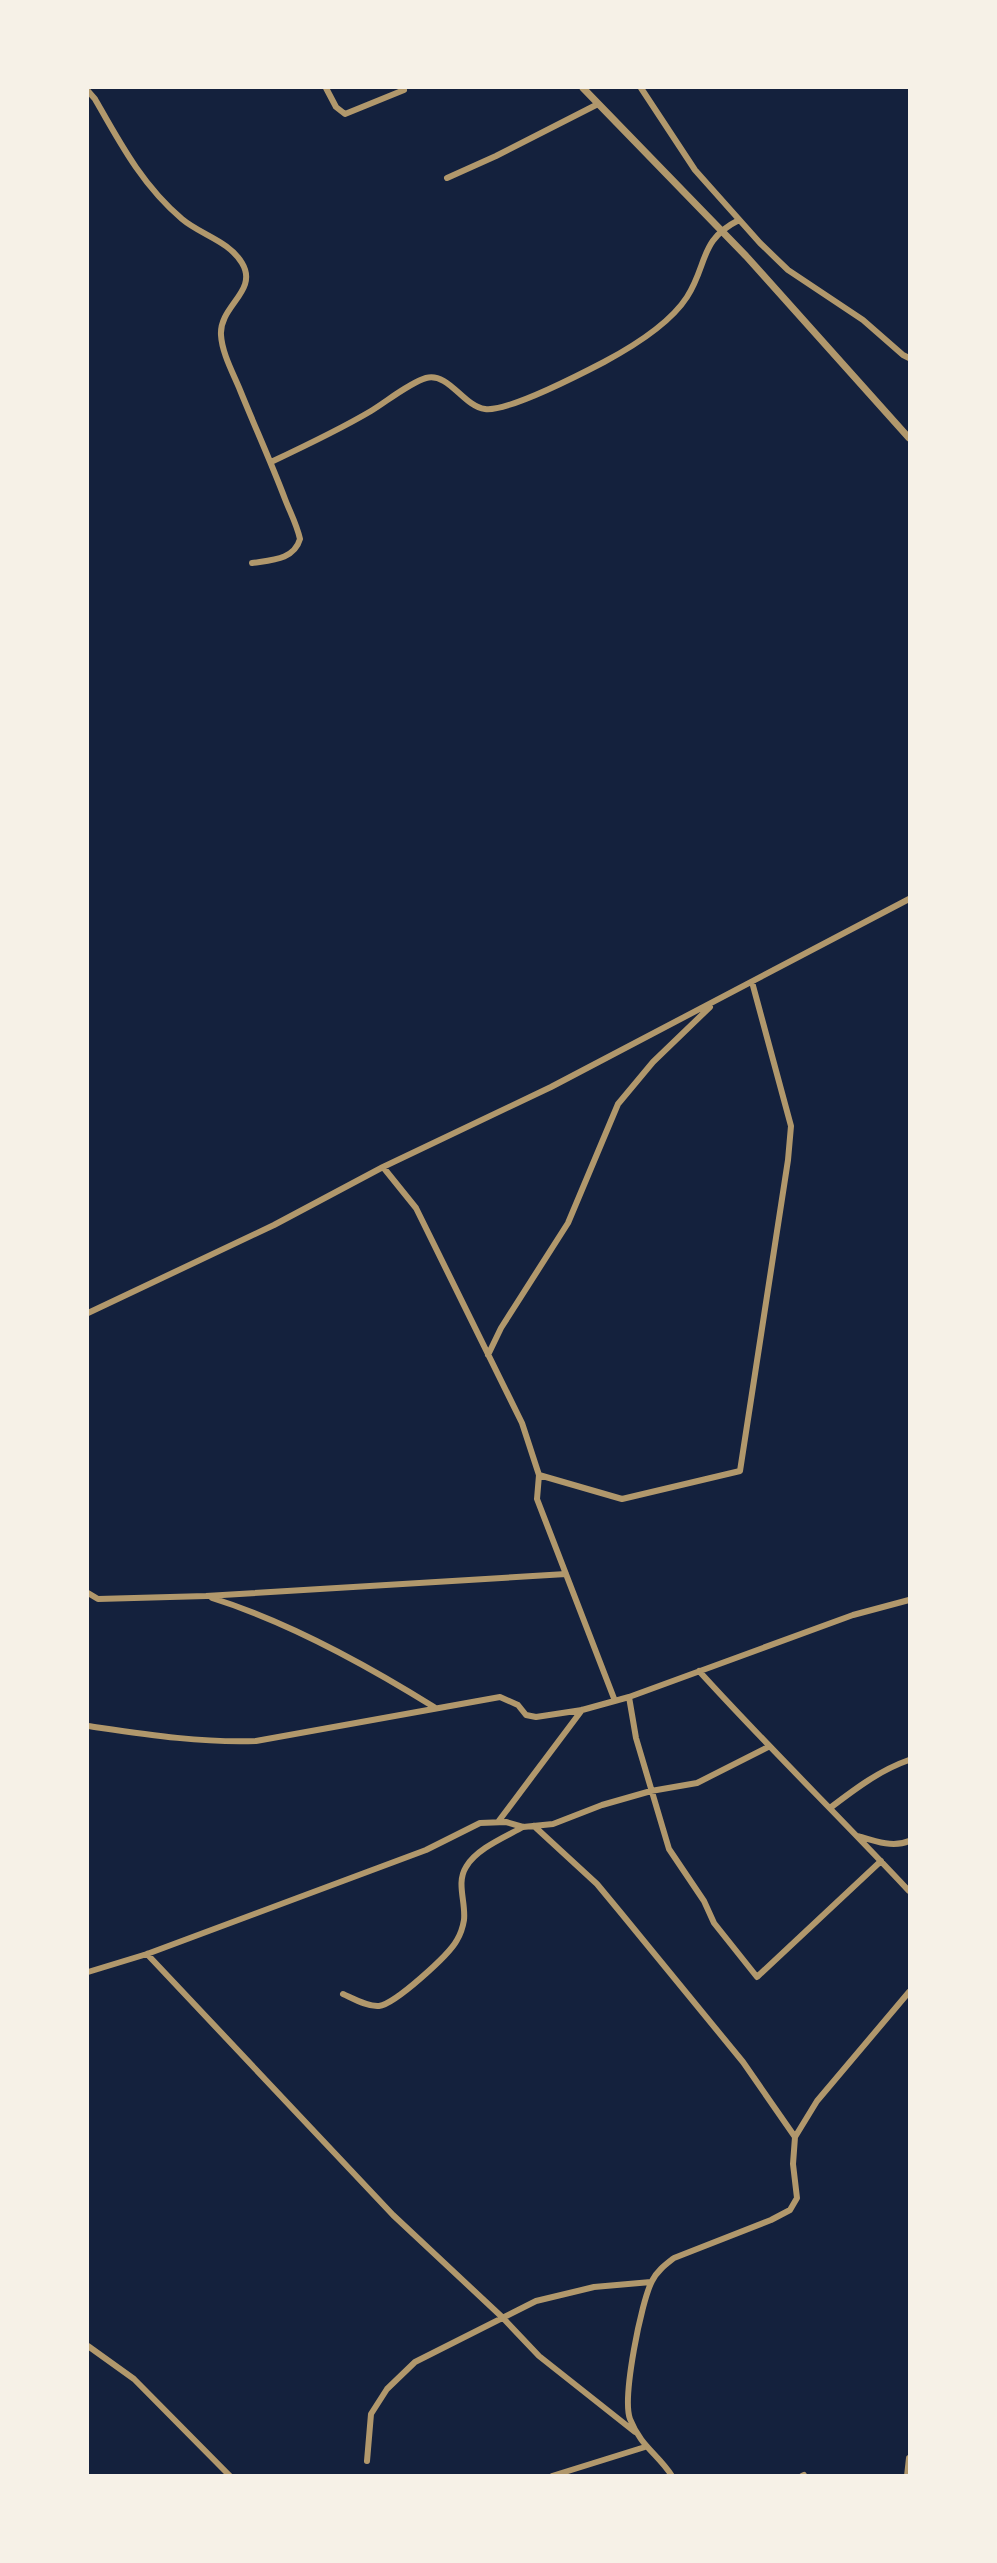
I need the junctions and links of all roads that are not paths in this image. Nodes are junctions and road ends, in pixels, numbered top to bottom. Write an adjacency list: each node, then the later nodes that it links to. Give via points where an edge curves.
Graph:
1 (326, 88): 5 (street, via 345,114)
2 (583, 88): 6 (street)
3 (641, 88): 8 (street, via 695,170)
4 (88, 90): 13 (street, via 148,185 182,219 234,252 244,266 245,288 225,315 221,335)
5 (404, 90)
6 (598, 104): 7 (street); 9 (street)
7 (447, 178)
8 (739, 220): 9 (street); 11 (street, via 788,270 863,320)
9 (721, 231): 12 (street); 13 (street, via 713,238 679,307 625,351 490,409 472,404 442,380 427,378)
10 (909, 347): 11 (street)
11 (906, 356)
12 (909, 438)
13 (271, 462): 14 (street, via 300,539 286,556)
14 (252, 563)
15 (909, 899): 16 (street)
16 (752, 982): 17 (street); 21 (street, via 791,1126 740,1471 622,1499)
17 (718, 1000): 18 (street); 20 (street, via 653,1062 618,1104 568,1223)
18 (383, 1167): 19 (street, via 274,1225); 20 (street, via 416,1208)
19 (88, 1313)
20 (488, 1356): 21 (street, via 522,1423)
21 (539, 1475): 22 (street, via 537,1499)
22 (566, 1574): 24 (street); 28 (street)
23 (88, 1593): 24 (street, via 98,1599)
24 (206, 1596): 29 (street, via 275,1622)
25 (909, 1600): 26 (street, via 853,1615)
26 (699, 1671): 27 (street); 32 (street)
27 (629, 1697): 28 (street); 34 (street)
28 (615, 1701): 30 (street)
29 (435, 1707): 30 (street, via 500,1697 536,1717); 31 (street, via 256,1741 191,1740)
30 (582, 1710): 36 (street)
31 (88, 1726)
32 (768, 1747): 34 (street, via 697,1783); 35 (street)
33 (909, 1760): 35 (street)
34 (651, 1791): 37 (street, via 554,1824); 41 (street, via 669,1849 714,1923 757,1977)
35 (830, 1808): 39 (street)
36 (498, 1822): 38 (street); 43 (street, via 480,1823 426,1850)
37 (534, 1826): 38 (street); 47 (street, via 597,1884 743,2062)
38 (523, 1827): 46 (street, via 466,1866 461,1883 462,1928 456,1942 432,1968 379,2006)
39 (856, 1835): 40 (street, via 886,1843); 41 (street)
40 (909, 1841)
41 (881, 1861): 42 (street)
42 (909, 1891)
43 (147, 1954): 44 (street); 49 (street, via 393,2216)
44 (88, 1972)
45 (909, 1992): 47 (street, via 817,2101)
46 (343, 1994)
47 (795, 2137): 48 (street, via 797,2198 790,2210 674,2258)
48 (651, 2282): 49 (street, via 594,2287 536,2301); 51 (street, via 627,2391 628,2415)
49 (502, 2317): 51 (street, via 539,2356); 54 (street, via 415,2362 387,2389 371,2414)
50 (88, 2346): 55 (street, via 154,2397)
51 (635, 2432): 52 (street)
52 (645, 2447): 56 (street); 57 (street)
53 (909, 2458): 58 (street)
54 (367, 2461)
55 (230, 2476)
56 (552, 2476)
57 (671, 2476)
58 (906, 2476)

